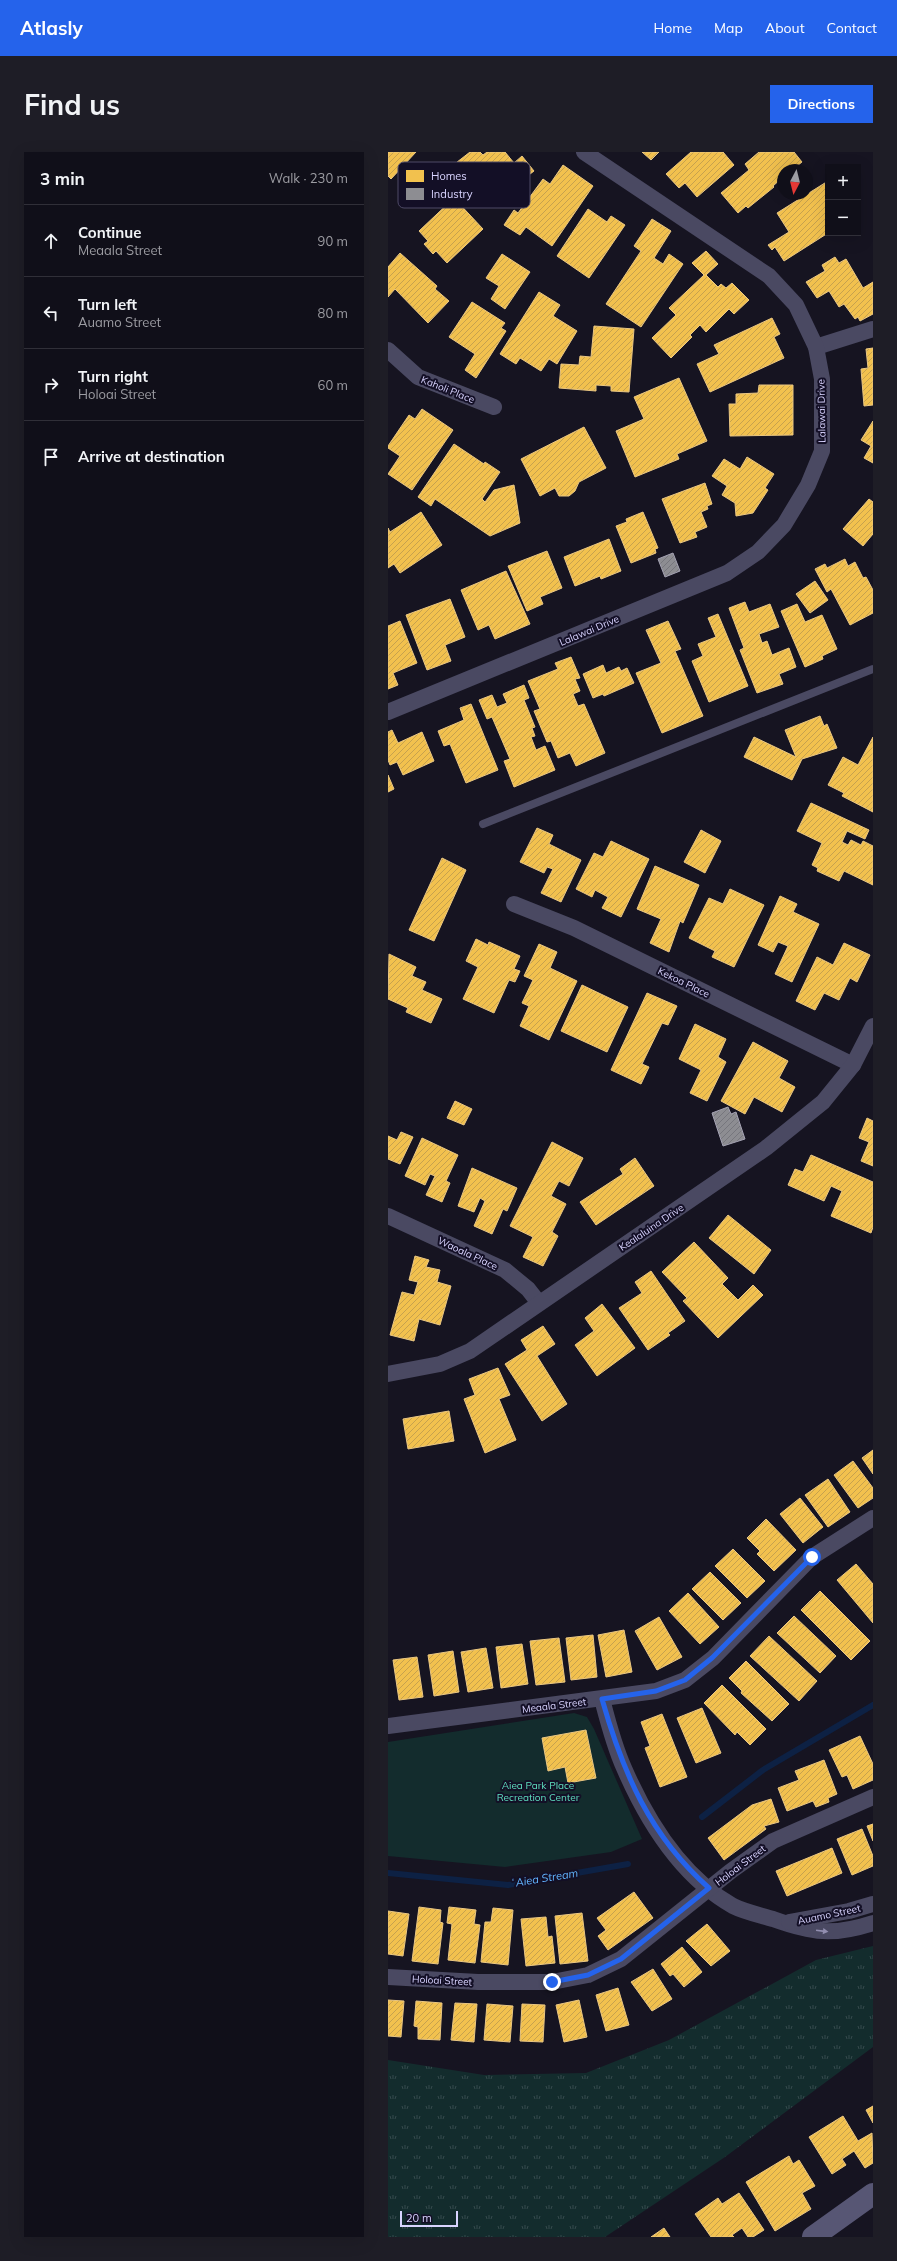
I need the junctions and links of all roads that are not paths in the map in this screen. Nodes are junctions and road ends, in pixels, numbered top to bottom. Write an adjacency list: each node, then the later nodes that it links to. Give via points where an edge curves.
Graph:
1 (584, 152): 3 (street, Lalawai Drive, via 769,276 796,305)
2 (873, 329): 3 (street)
3 (816, 347): 7 (street, Lalawai Drive, via 822,379 822,452 808,485 784,525 758,552 727,573)
4 (388, 350): 5 (street, Kaholi Place, via 418,377)
5 (494, 407)
6 (873, 669): 8 (lane)
7 (388, 712)
8 (483, 824)
9 (514, 904): 11 (street, Kekoa Place, via 574,928)
10 (873, 1026): 11 (street, Kealaluina Drive)
11 (853, 1065): 13 (street, Kealaluina Drive, via 823,1102 766,1148)
12 (388, 1216): 13 (street, Waoala Place, via 505,1270 528,1289)
13 (539, 1303): 14 (street, Kealaluina Drive, via 470,1351 440,1364)
14 (388, 1374)
15 (873, 1518): 16 (street, Meaala Street, via 812,1557 712,1658 685,1680 656,1691)
16 (602, 1699): 17 (street, Meaala Street); 19 (street, Auamo Street, via 624,1768 648,1814 667,1844 689,1871)
17 (388, 1726)
18 (873, 1797): 19 (street, Holoai Street, via 773,1841)
19 (709, 1888): 21 (street, Auamo Street, via 734,1906); 23 (street, Holoai Street, via 621,1959 588,1975 552,1982 478,1982)
20 (873, 1904): 21 (street, Auamo Street)
21 (784, 1923): 22 (street, Auamo Street, one-way to 22, via 825,1933 853,1930)
22 (873, 1923)
23 (388, 1977)
24 (873, 2194): 25 (street)
25 (813, 2237)

